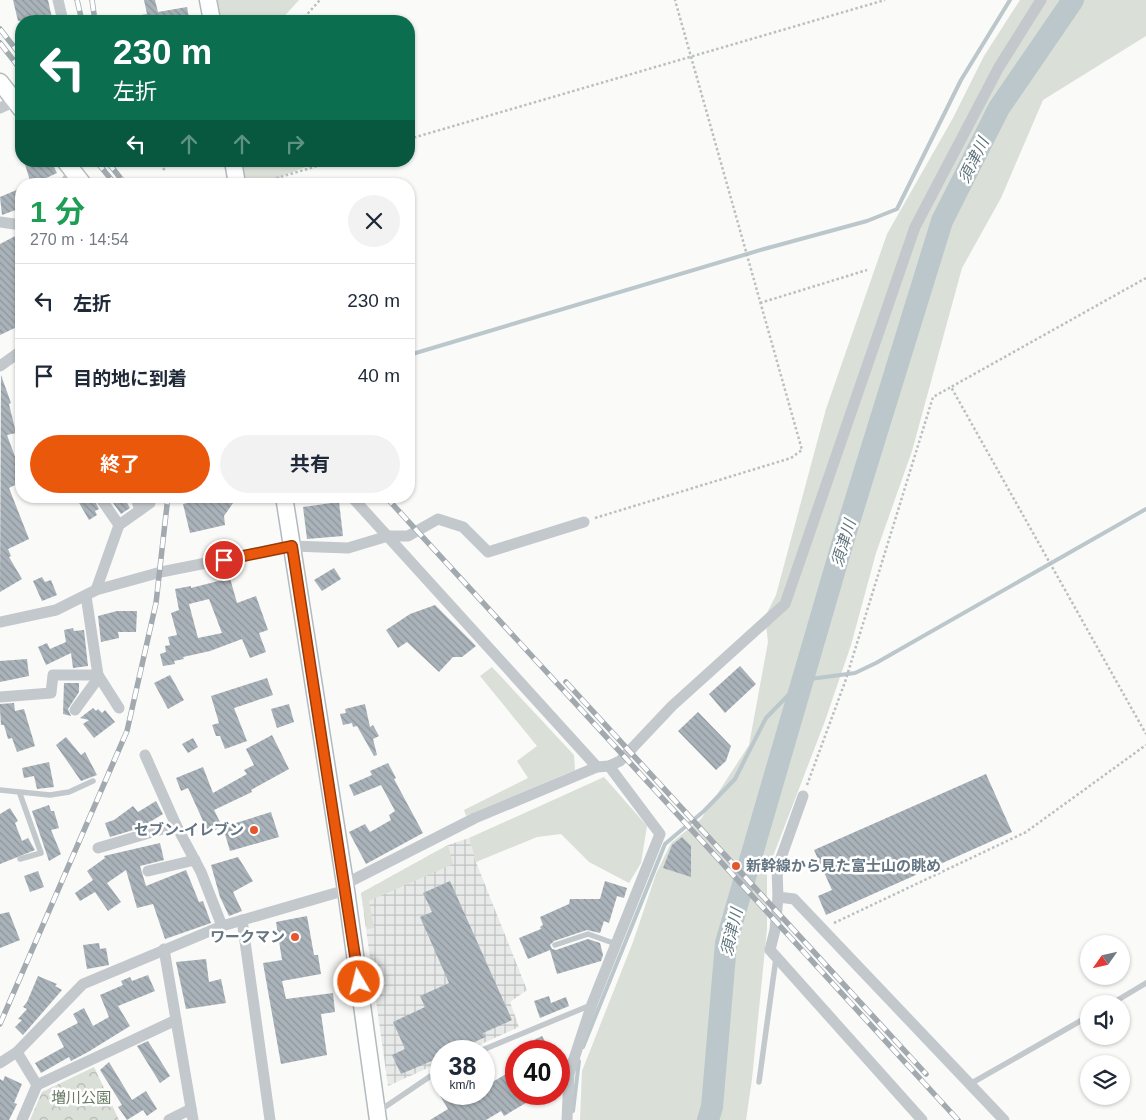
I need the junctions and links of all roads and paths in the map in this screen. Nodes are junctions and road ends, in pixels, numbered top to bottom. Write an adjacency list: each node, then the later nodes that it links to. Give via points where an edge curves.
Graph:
1 (58, 0): 7 (street)
2 (208, 0): 8 (street)
3 (320, 0): 9 (path)
4 (675, 0): 10 (path)
5 (885, 0): 10 (path)
6 (1041, 0): 47 (street, via 999,67 915,227 785,604 672,706 620,761)
7 (62, 15)
8 (211, 15)
9 (306, 15)
10 (693, 56): 15 (path); 24 (path)
11 (0, 82): 12 (street)
12 (15, 101)
13 (15, 106): 14 (street)
14 (0, 108)
15 (415, 137)
16 (166, 167): 18 (path)
17 (314, 167): 19 (path)
18 (163, 170)
19 (277, 178)
20 (0, 222): 21 (street)
21 (15, 224)
22 (867, 270): 24 (path)
23 (1146, 278): 27 (path)
24 (760, 303): 34 (path, via 802,450 791,458)
25 (15, 355): 26 (street)
26 (0, 366)
27 (951, 387): 44 (path); 52 (path, via 933,397 845,682)
28 (104, 503): 35 (street)
29 (138, 503): 33 (street)
30 (150, 503): 33 (street)
31 (285, 503): 37 (street)
32 (357, 503): 36 (street)
33 (140, 510): 35 (street)
34 (584, 522): 36 (street, via 488,552 463,527 438,519 408,536)
35 (119, 525): 38 (street)
36 (388, 536): 37 (street, via 348,548); 48 (street)
37 (292, 546): 38 (street, via 161,572); 58 (street)
38 (91, 593): 39 (street, via 56,610); 40 (street)
39 (0, 622)
40 (99, 676): 41 (street, via 53,675 51,693); 42 (street); 43 (street)
41 (0, 697)
42 (119, 708)
43 (76, 710)
44 (1146, 734)
45 (1146, 745): 62 (path, via 1026,832)
46 (145, 755): 53 (street)
47 (609, 766): 48 (street); 63 (street, via 660,834)
48 (597, 767): 58 (street, via 474,818)
49 (93, 781): 51 (lane, via 69,792)
50 (0, 790): 51 (lane)
51 (20, 794): 55 (lane, via 41,853)
52 (803, 796): 59 (street, via 777,868)
53 (176, 825): 54 (street); 56 (street)
54 (98, 848)
55 (20, 859)
56 (194, 860): 57 (street); 61 (street)
57 (148, 871)
58 (345, 887): 60 (street); 80 (street)
59 (778, 896): 62 (street, via 794,899); 66 (street, via 770,950)
60 (242, 920): 61 (street); 83 (street)
61 (222, 926): 65 (street)
62 (822, 929): 77 (street)
63 (616, 944): 64 (lane, via 588,934); 69 (street)
64 (555, 945)
65 (164, 948): 70 (street); 73 (street, via 83,984)
66 (776, 958): 76 (lane); 85 (street)
67 (1146, 984): 68 (lane)
68 (1127, 995)
69 (592, 1004): 72 (lane); 84 (street, via 569,1074)
70 (176, 1020): 78 (street); 79 (street)
71 (1080, 1021): 77 (lane)
72 (495, 1045)
73 (17, 1052): 74 (street); 78 (street)
74 (0, 1063)
75 (430, 1077): 80 (lane)
76 (759, 1082)
77 (970, 1084): 86 (street)
78 (36, 1086): 81 (street)
79 (192, 1115): 82 (street)
80 (378, 1116)
81 (22, 1120)
82 (169, 1120)
83 (270, 1120)
84 (567, 1120)
85 (922, 1120)
86 (1004, 1120)

